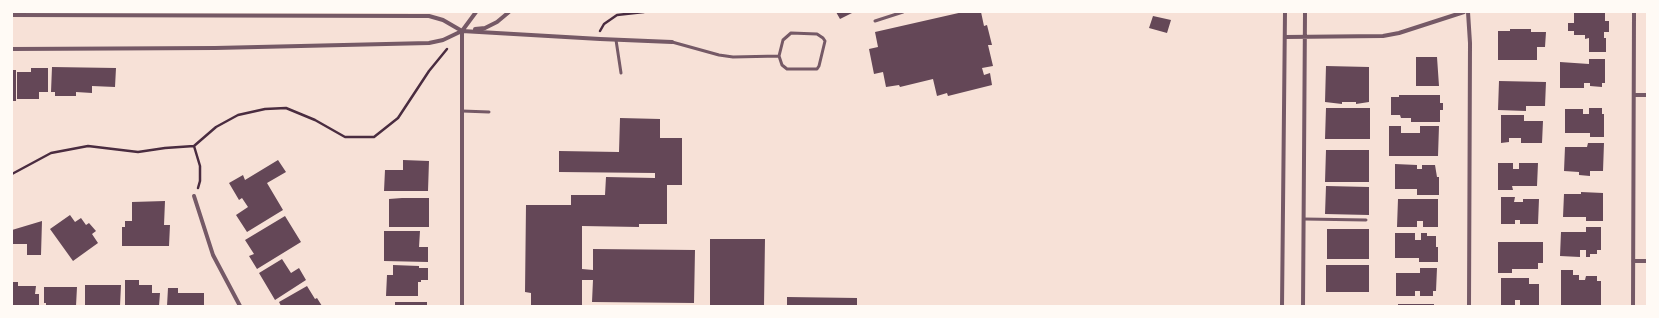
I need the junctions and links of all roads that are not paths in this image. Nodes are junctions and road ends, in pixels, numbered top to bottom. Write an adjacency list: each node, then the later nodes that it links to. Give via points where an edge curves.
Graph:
1 (476, 12): 12 (street)
2 (510, 12): 12 (street, via 485,28)
3 (903, 12): 11 (lane)
4 (1285, 12): 13 (street)
5 (1305, 12): 14 (street)
6 (1464, 12): 14 (street, via 1383,36)
7 (1468, 12): 33 (street)
8 (1634, 12): 20 (street)
9 (418, 14): 10 (street); 12 (street, via 443,20)
10 (12, 15)
11 (875, 21)
12 (462, 31): 15 (street); 17 (street, via 443,40 428,43); 22 (street)
13 (1285, 37): 14 (street); 31 (street)
14 (1305, 37): 25 (street)
15 (616, 40): 16 (street); 19 (lane)
16 (672, 42): 18 (lane, via 733,57)
17 (12, 49)
18 (779, 56): 18 (lane, via 782,65 787,68 814,70 819,66 824,38 816,34 791,33 783,40)
19 (621, 73)
20 (1634, 94): 21 (street); 27 (street)
21 (1647, 94)
22 (462, 112): 23 (lane); 30 (street)
23 (489, 112)
24 (194, 196): 29 (street, via 213,255)
25 (1304, 219): 26 (lane); 32 (street)
26 (1366, 220)
27 (1633, 261): 28 (street); 34 (street)
28 (1647, 261)
29 (240, 306)
30 (462, 306)
31 (1282, 306)
32 (1303, 306)
33 (1469, 306)
34 (1632, 306)

